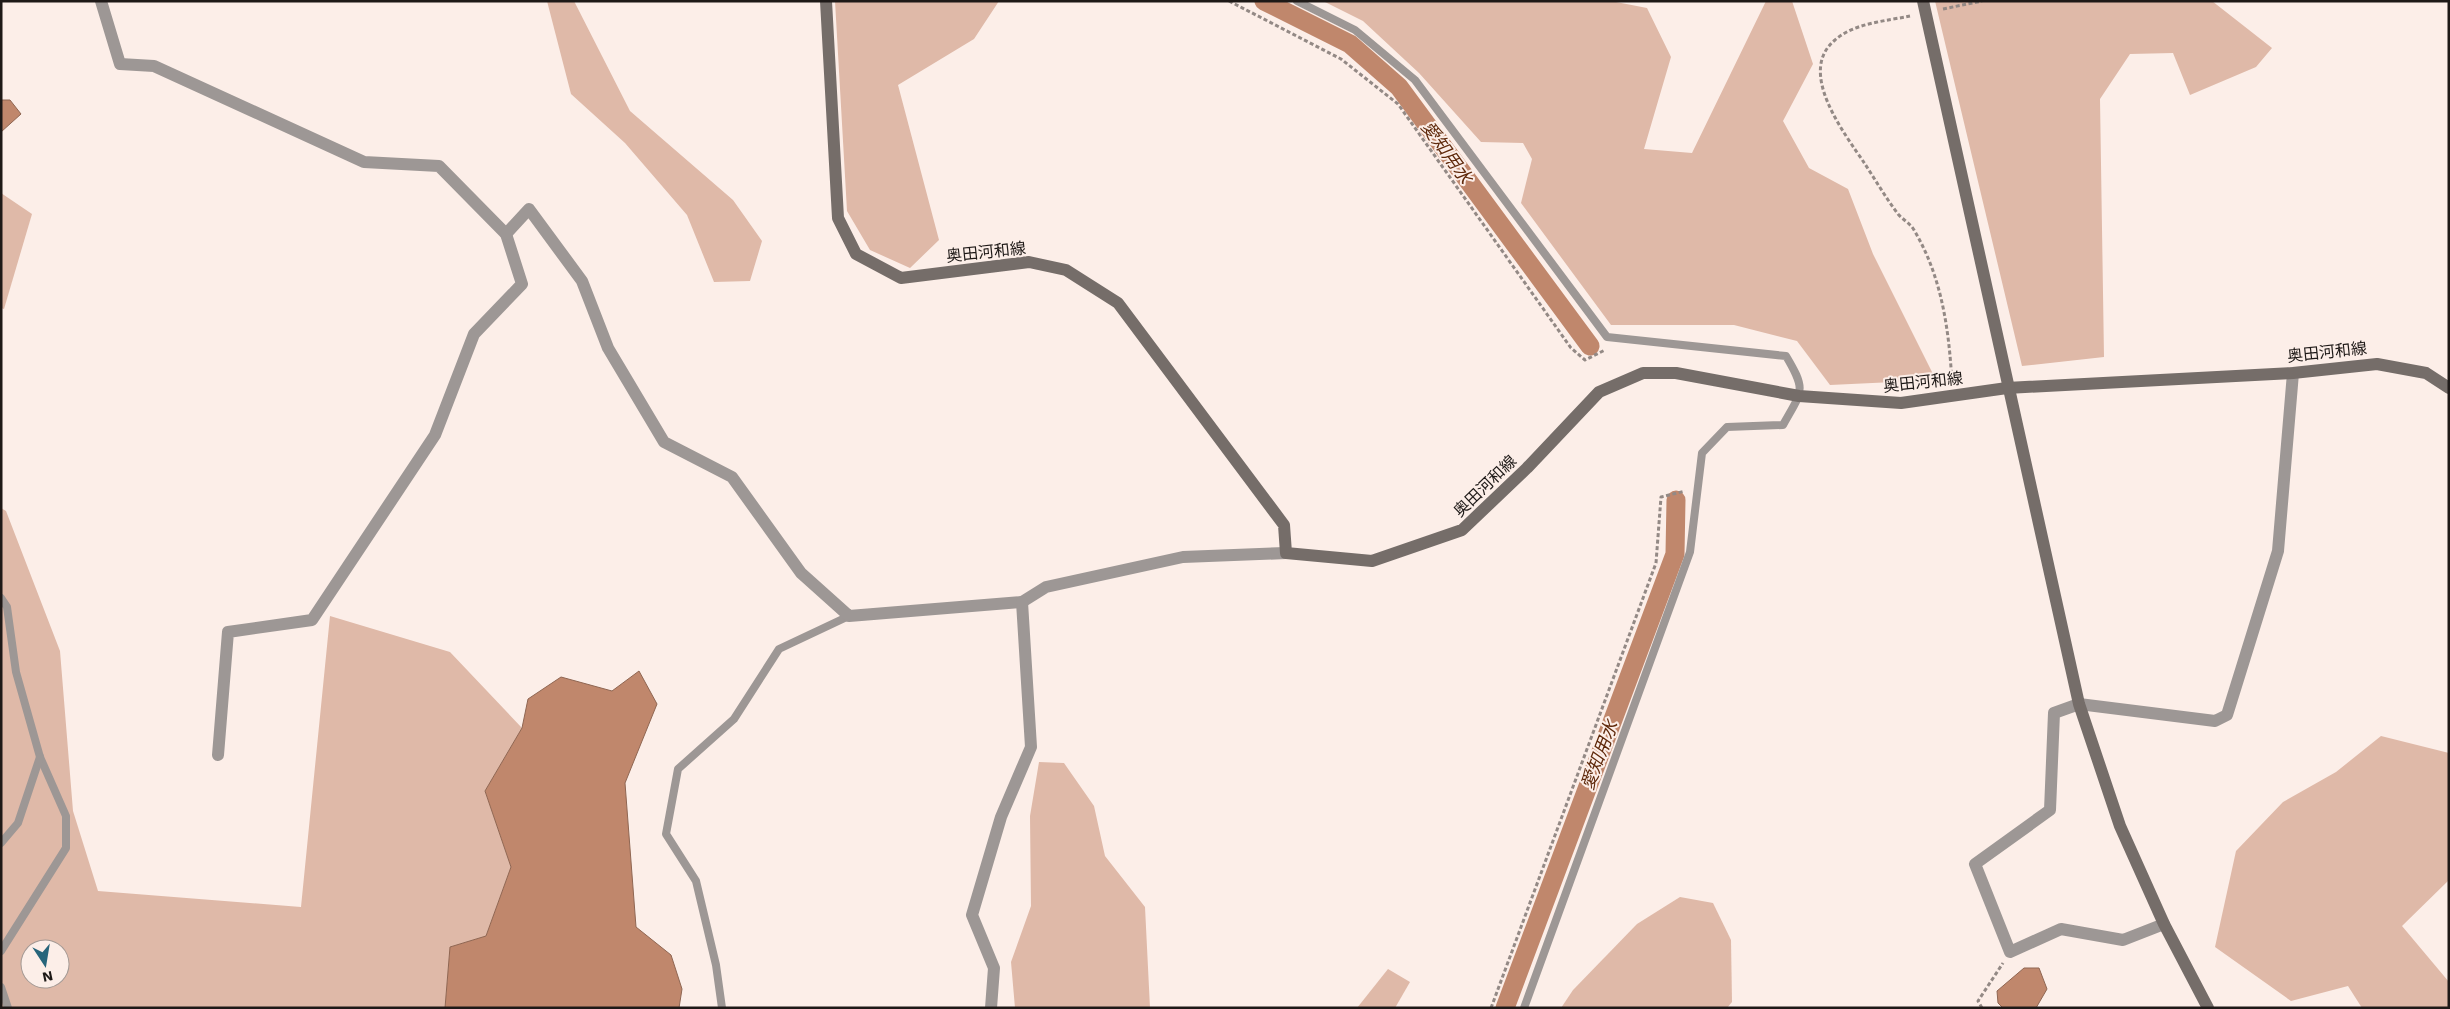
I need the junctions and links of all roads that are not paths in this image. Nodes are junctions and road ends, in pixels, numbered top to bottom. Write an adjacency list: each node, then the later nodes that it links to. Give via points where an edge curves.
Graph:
1 (101, 1): 5 (street, via 120,64 154,66 364,162 439,166)
2 (826, 1): 10 (main road, 奥田河和線, via 838,218 856,254 901,278 1030,262 1066,270 1118,303 1284,525)
3 (1297, 1): 9 (lane, via 1355,30 1415,80 1607,338 1786,356 1800,379)
4 (1923, 1): 7 (main road)
5 (506, 234): 13 (street, via 529,209 582,282 608,348 664,442 732,476 801,573); 15 (street, via 522,284 474,334 435,435 312,620 228,632)
6 (2293, 372): 7 (main road, 奥田河和線); 8 (main road, 奥田河和線, via 2377,364 2426,373); 14 (street, via 2278,551 2227,715 2215,721)
7 (2007, 388): 9 (main road, 奥田河和線, via 1901,403); 14 (main road)
8 (2449, 388)
9 (1799, 396): 10 (main road, 奥田河和線, via 1676,372 1643,373 1599,392 1462,530 1372,561); 24 (lane, via 1783,425 1727,427 1702,453 1690,552)
10 (1286, 553): 12 (street, via 1183,557 1046,587)
11 (1, 598): 16 (lane, via 7,607 16,672)
12 (1022, 602): 13 (street); 23 (street, via 1031,747 1001,817 972,915 994,968)
13 (849, 616): 22 (lane, via 779,649 734,719 678,769 666,834 696,881 716,965)
14 (2079, 704): 18 (main road, via 2120,826); 18 (street, via 2054,713 2050,810 1975,864 2010,952 2061,929 2123,940)
15 (218, 755)
16 (40, 757): 17 (lane, via 18,823); 19 (lane, via 66,816 66,848)
17 (1, 843)
18 (2164, 924): 25 (main road)
19 (1, 951)
20 (1, 986): 21 (lane)
21 (8, 1008)
22 (722, 1008)
23 (991, 1008)
24 (1524, 1008)
25 (2208, 1008)

